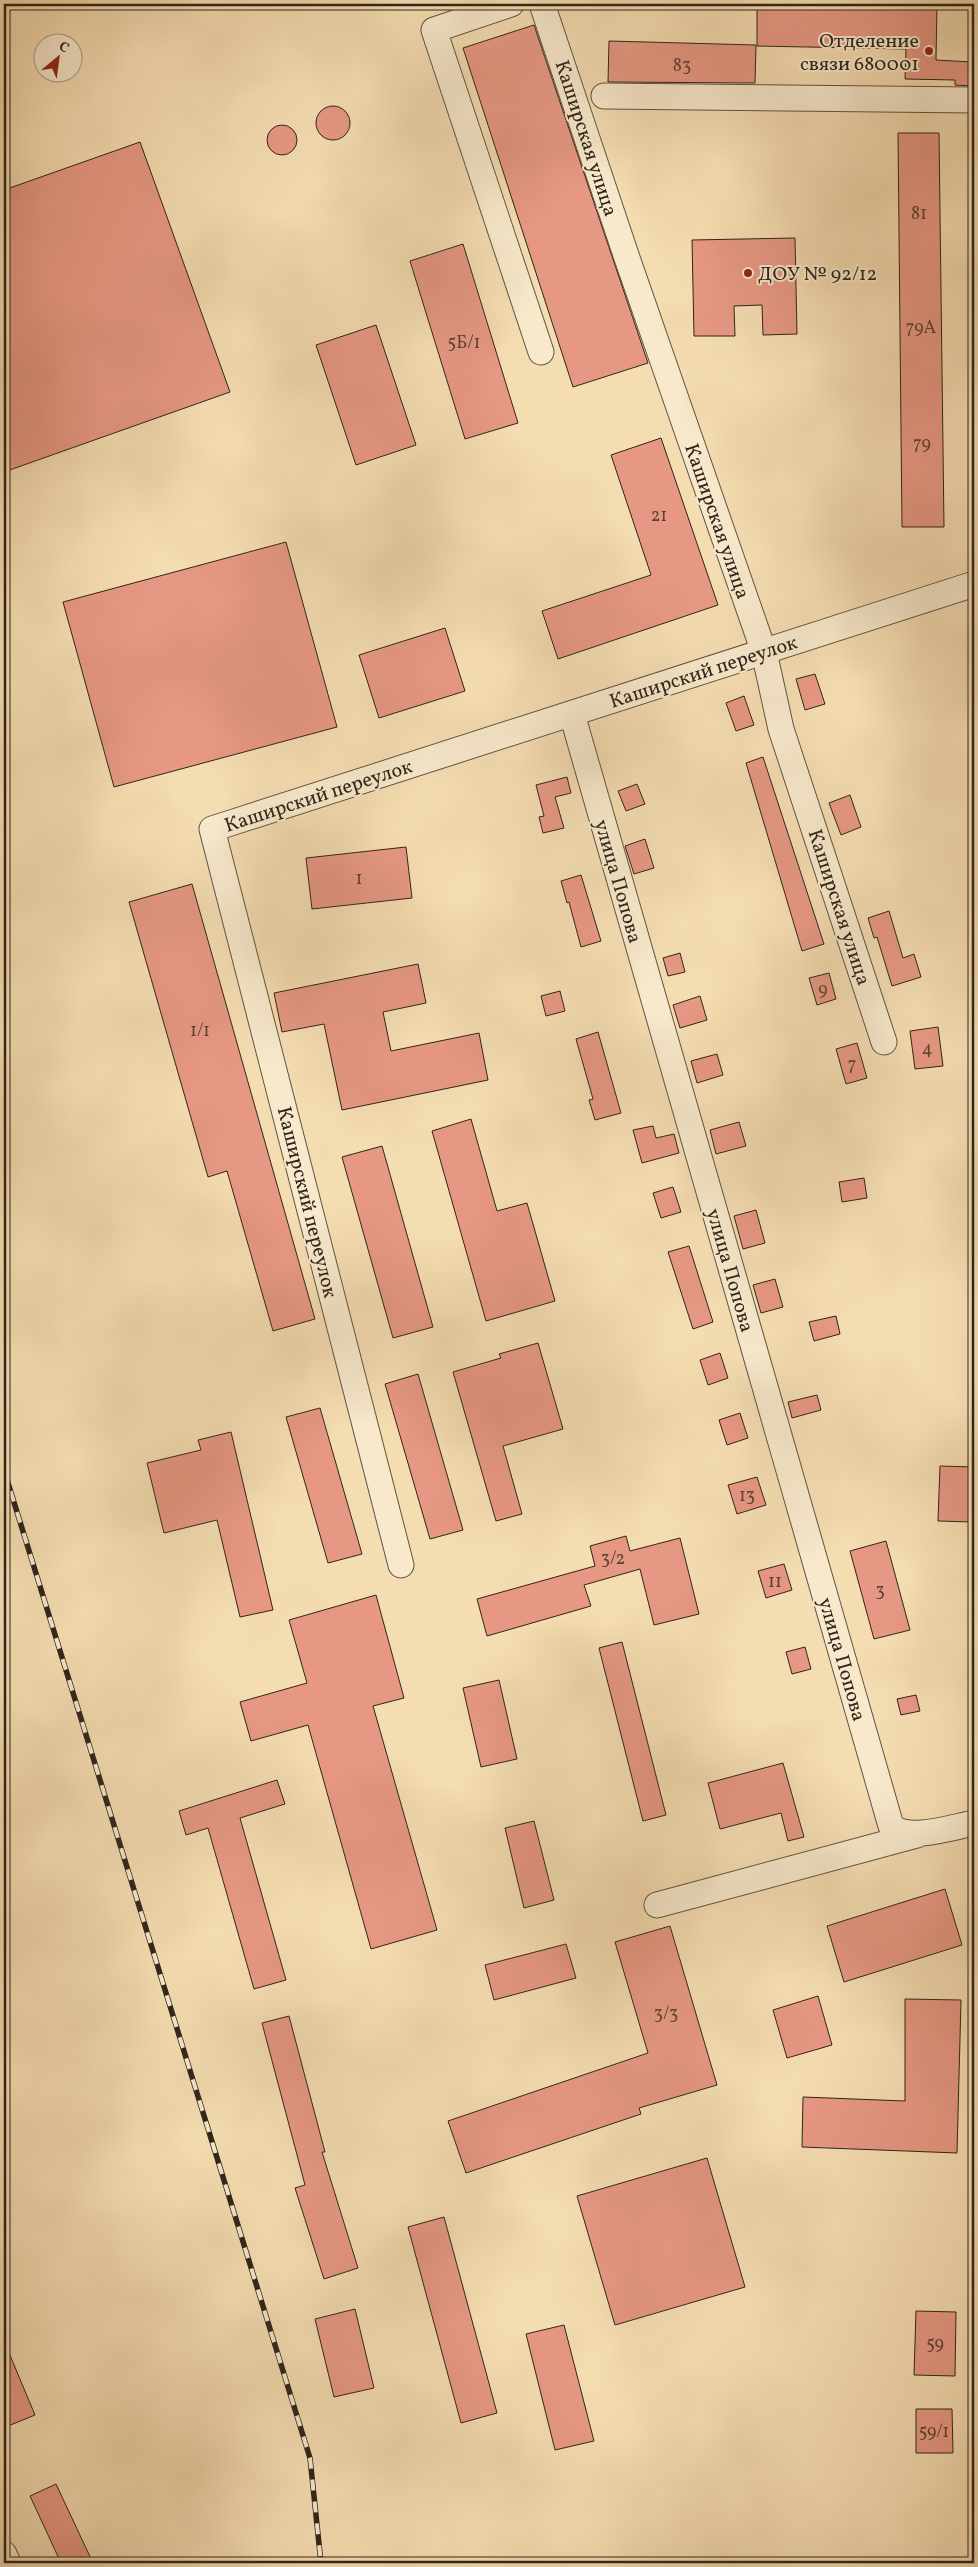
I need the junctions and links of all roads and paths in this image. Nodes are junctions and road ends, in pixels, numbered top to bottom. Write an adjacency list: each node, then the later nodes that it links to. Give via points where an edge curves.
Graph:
1 (511, 4): 5 (street, via 434,30)
2 (542, 4): 7 (street, Каширская улица)
3 (604, 96): 4 (street)
4 (974, 100)
5 (541, 352)
6 (974, 584): 7 (street, Каширский переулок)
7 (764, 652): 8 (street, Каширский переулок); 9 (street, Каширская улица, via 781,729)
8 (572, 714): 10 (street, Каширский переулок, via 212,829); 12 (street, улица Попова, via 891,1826 906,1834)
9 (884, 1042)
10 (402, 1565)
11 (974, 1823): 12 (street)
12 (936, 1830): 13 (street)
13 (656, 1905)
14 (4, 2554): 15 (street)
15 (8, 2563)

